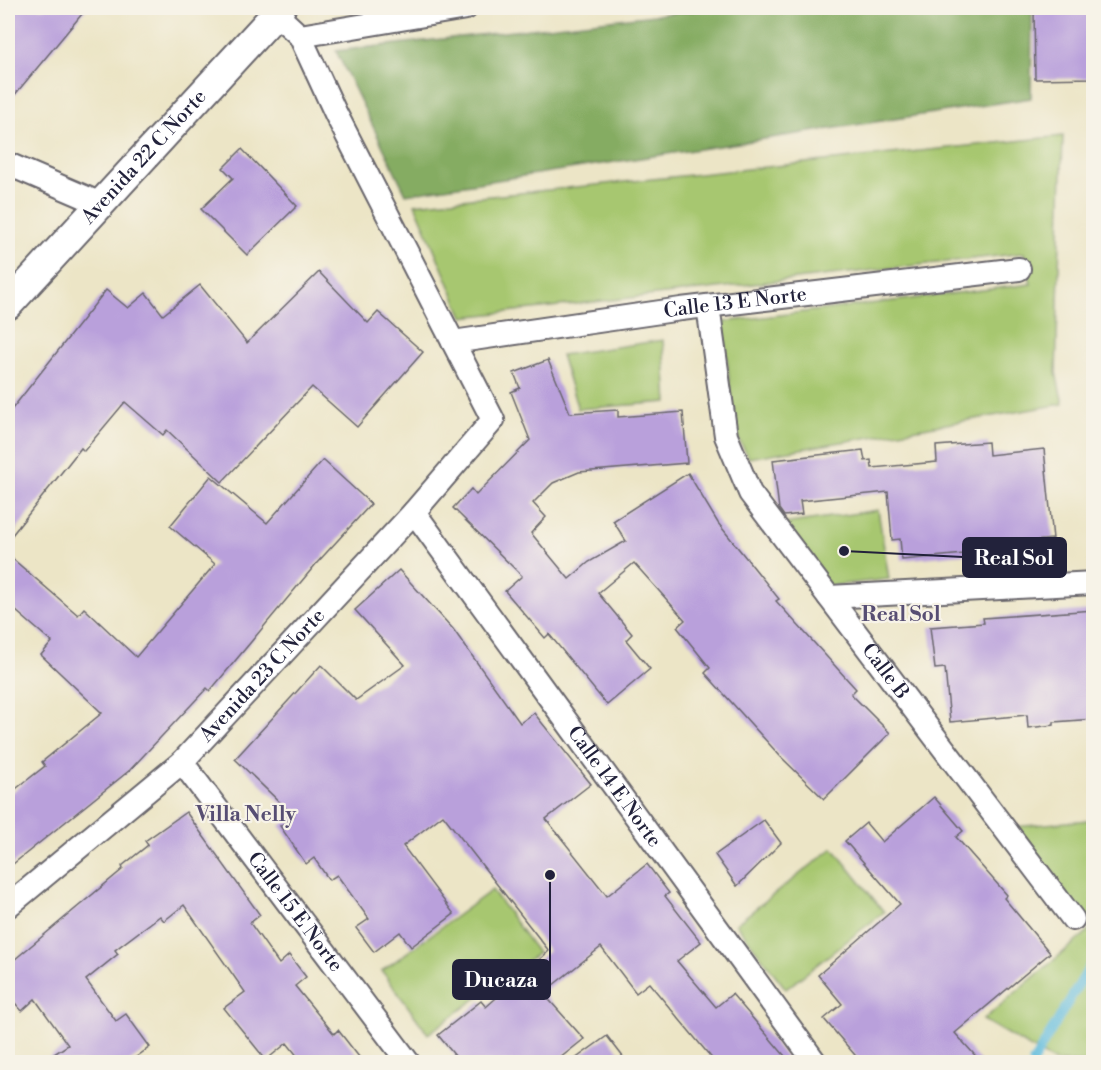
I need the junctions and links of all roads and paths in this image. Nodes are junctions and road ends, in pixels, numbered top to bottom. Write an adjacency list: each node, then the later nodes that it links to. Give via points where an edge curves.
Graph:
1 (466, 8): 3 (street)
2 (278, 11): 3 (street); 5 (street, Avenida 22 C Norte)
3 (300, 36): 9 (street)
4 (8, 164): 5 (street)
5 (101, 204): 7 (street, Avenida 22 C Norte)
6 (1019, 269): 8 (street, Calle 13 E Norte)
7 (8, 305)
8 (708, 306): 9 (street, Calle 13 E Norte); 12 (street, Calle B, via 726,436 750,493)
9 (453, 342): 10 (street, Avenida 23 C Norte, via 493,420)
10 (414, 512): 13 (street, Avenida 23 C Norte); 17 (street, Calle 14 E Norte)
11 (1094, 583): 12 (street)
12 (829, 597): 15 (street, Calle B)
13 (182, 762): 14 (street, Avenida 23 C Norte); 16 (street, Calle 15 E Norte)
14 (8, 906)
15 (1072, 919)
16 (408, 1062)
17 (815, 1062)

